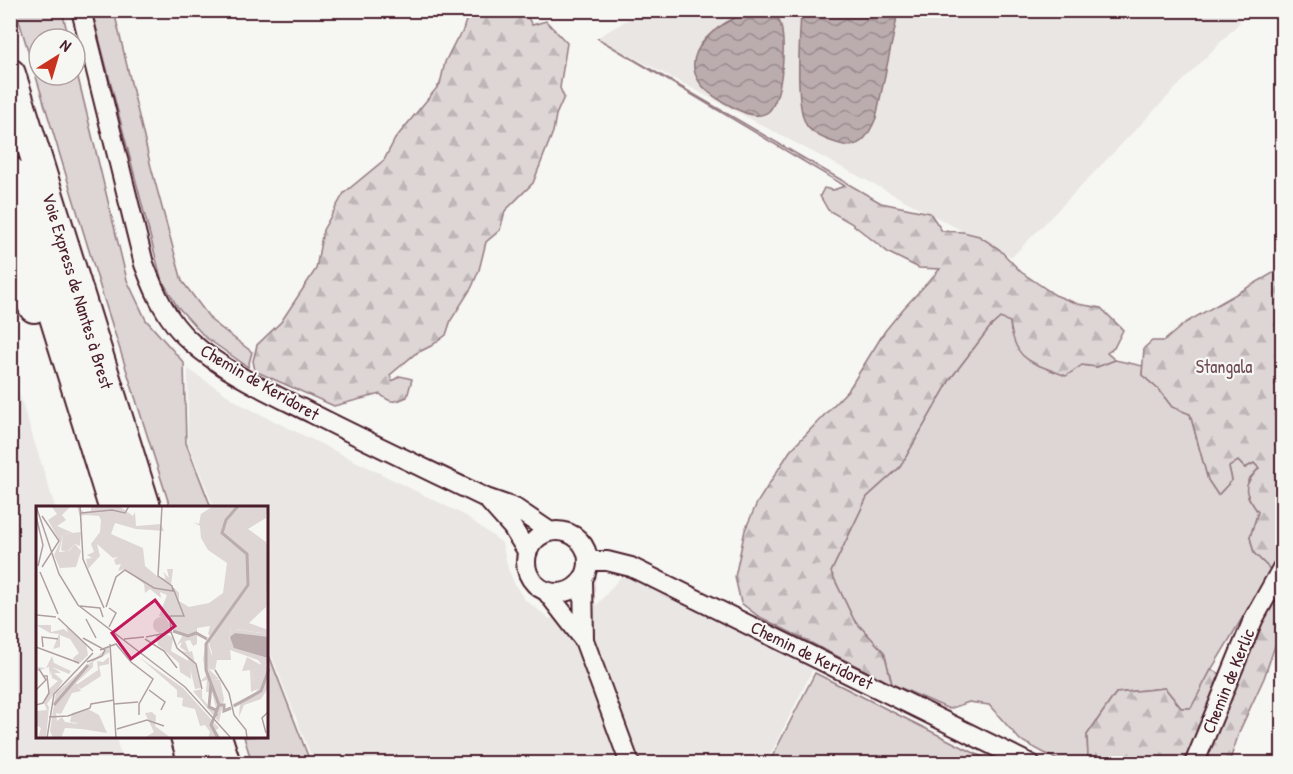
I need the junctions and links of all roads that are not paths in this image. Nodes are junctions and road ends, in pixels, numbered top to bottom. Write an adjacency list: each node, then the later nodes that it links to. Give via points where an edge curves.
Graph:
1 (81, 10): 5 (street, Chemin de Keridoret, via 144,264 165,312 178,328 215,360 286,401)
2 (10, 74): 8 (highway, Voie Express de Nantes à Brest)
3 (10, 172): 6 (highway, Voie Express de Nantes à Brest)
4 (10, 249): 7 (highway)
5 (486, 498): 9 (street, Chemin de Keridoret, via 515,508); 10 (street, Chemin de Keridoret)
6 (113, 506)
7 (113, 506)
8 (145, 506)
9 (549, 531): 10 (street, via 536,538); 12 (street, via 559,530 576,537 587,552)
10 (527, 551): 13 (street, via 527,573)
11 (1282, 568): 21 (street, Chemin de Kerlic, via 1253,620)
12 (586, 570): 13 (street, via 576,587 567,592); 14 (street); 20 (street, Chemin de Keridoret, via 620,562 646,573)
13 (546, 591): 14 (street)
14 (584, 640): 19 (street)
15 (187, 738): 17 (highway)
16 (217, 738): 18 (highway)
17 (194, 764)
18 (225, 764)
19 (630, 764)
20 (1032, 764)
21 (1194, 764)

